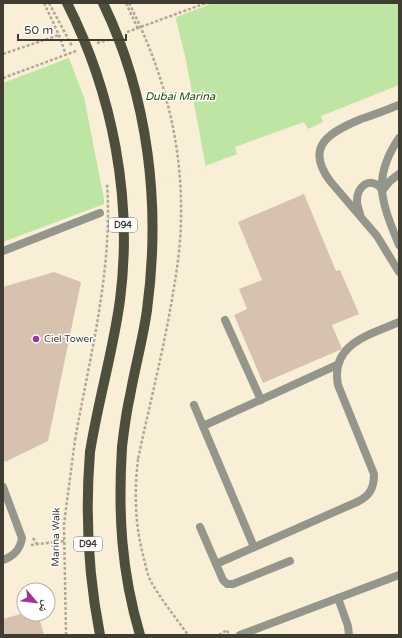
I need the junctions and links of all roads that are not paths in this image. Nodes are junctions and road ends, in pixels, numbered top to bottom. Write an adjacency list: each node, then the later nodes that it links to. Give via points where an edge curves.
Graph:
1 (67, 3): 26 (main road, D94, bridge, via 86,45 104,96 116,152 123,206 120,300 94,424 88,483 90,574)
2 (102, 3): 27 (main road, bridge, via 120,42 138,99 149,158 153,210 153,248 147,309 122,447 123,554 129,594)
3 (399, 105): 8 (street, via 340,128 323,143 320,163 324,174)
4 (399, 138): 6 (street, via 383,169)
5 (399, 174): 6 (street)
6 (381, 189): 8 (street, via 372,182 362,186 357,201); 9 (street, via 383,203)
7 (100, 213): 10 (street)
8 (361, 217): 11 (street, via 377,236)
9 (399, 245)
10 (3, 251)
11 (399, 272)
12 (225, 320): 15 (street)
13 (399, 322): 14 (street, via 352,344 343,353)
14 (337, 365): 15 (street); 20 (street, via 338,385 374,474 372,488 364,499)
15 (260, 400): 17 (street)
16 (194, 405): 17 (street)
17 (203, 426): 20 (street)
18 (3, 487): 21 (street, via 22,538 16,554)
19 (200, 527): 23 (street)
20 (254, 547): 23 (street)
21 (3, 560)
22 (290, 561): 23 (street, via 230,584 223,580)
23 (216, 564)
24 (399, 575): 25 (street)
25 (338, 598): 28 (street); 29 (street)
26 (100, 635)
27 (140, 635)
28 (240, 635)
29 (349, 635)

